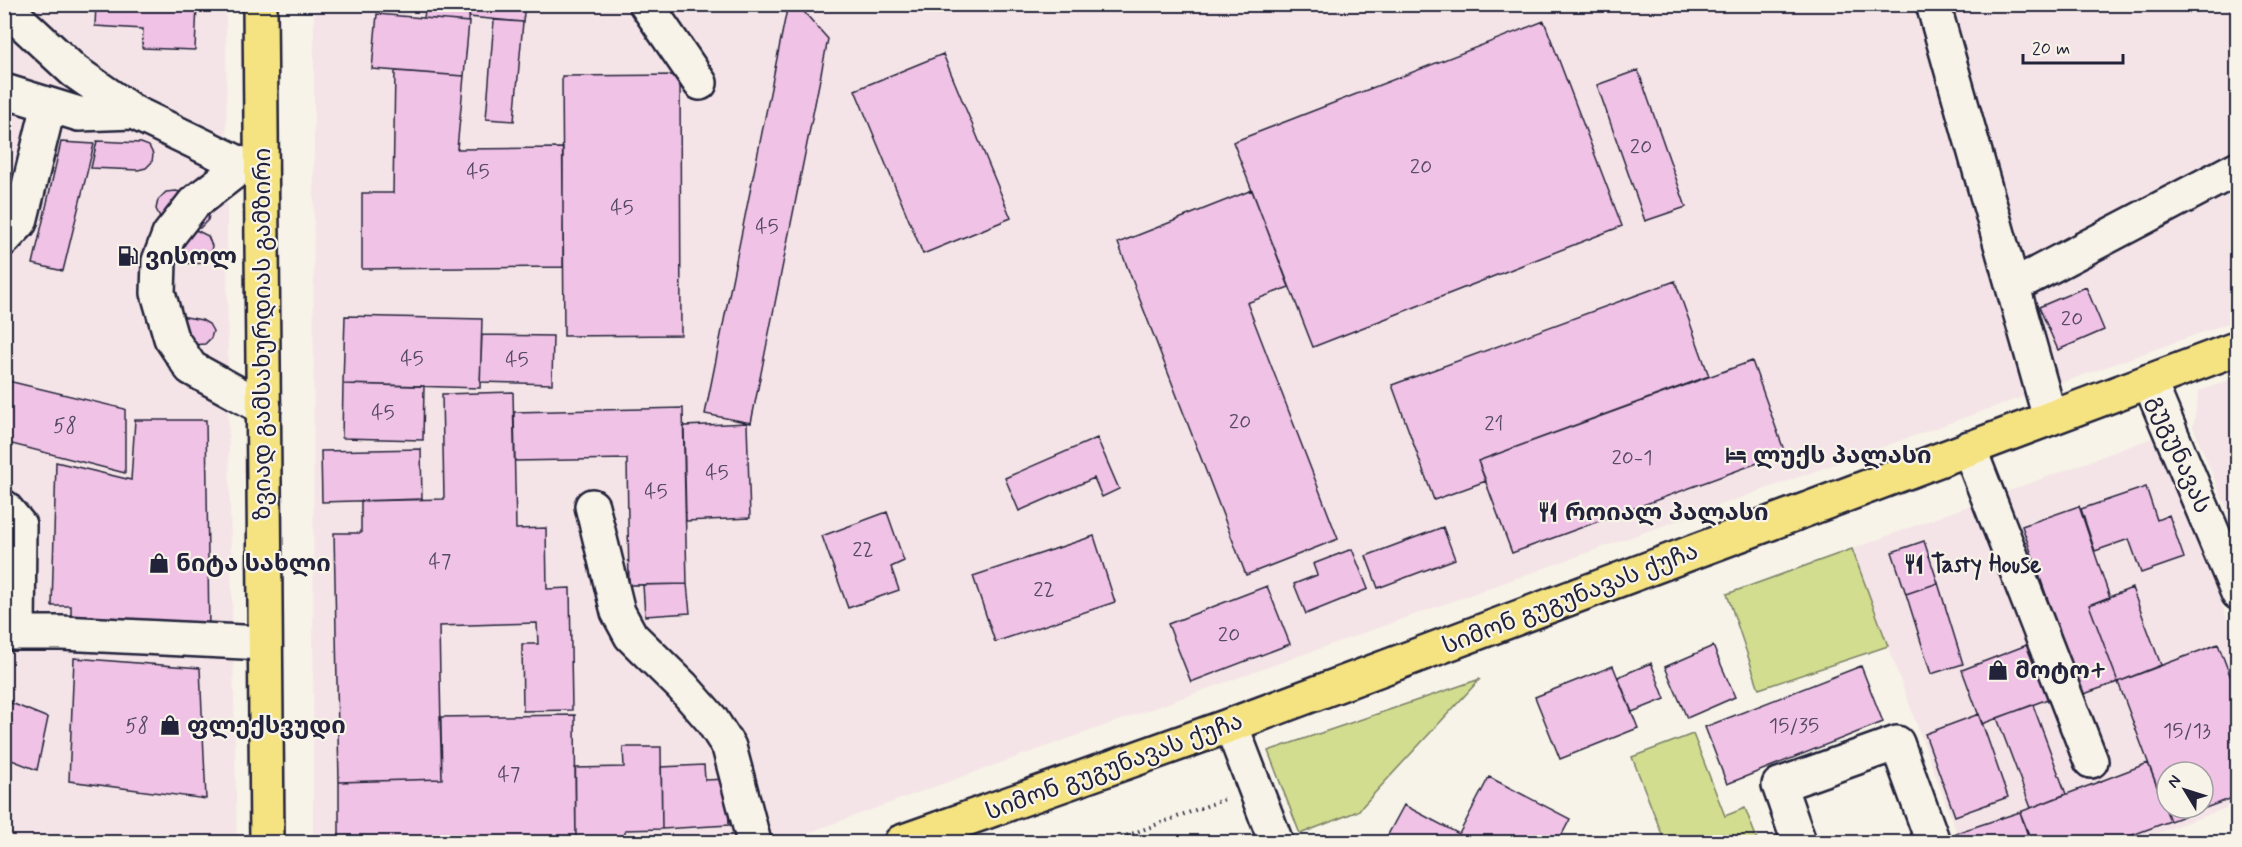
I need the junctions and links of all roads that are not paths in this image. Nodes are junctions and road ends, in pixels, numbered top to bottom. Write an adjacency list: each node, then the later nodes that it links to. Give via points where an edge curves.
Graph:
1 (260, 4): 9 (main road, ზვიად გამსახურდიას გამზირი)
2 (645, 4): 5 (street)
3 (1933, 4): 12 (street)
4 (4, 6): 8 (street, via 74,71)
5 (700, 83)
6 (4, 91): 7 (street)
7 (49, 105): 8 (street, via 79,114); 11 (street, via 20,222)
8 (133, 112): 9 (street)
9 (252, 163): 15 (main road, ზვიად გამსახურდიას გამზირი); 15 (street, via 194,203 169,235 159,261 158,293 171,338 190,368)
10 (2238, 168): 12 (street)
11 (4, 239)
12 (2013, 286): 16 (street)
13 (2238, 348): 14 (main road, სიმონ გუგუნავას ქუჩა)
14 (2149, 381): 16 (main road, სიმონ გუგუნავას ქუჩა); 20 (street, გუგუნავას)
15 (264, 408): 22 (main road, ზვიად გამსახურდიას გამზირი)
16 (2050, 418): 17 (main road, სიმონ გუგუნავას ქუჩა)
17 (1970, 448): 23 (main road, სიმონ გუგუნავას ქუჩა); 24 (street)
18 (592, 506): 26 (street, via 618,612 632,636 711,719 729,747)
19 (4, 507): 21 (street, via 19,525)
20 (2238, 593)
21 (11, 632): 22 (street)
22 (264, 643): 25 (main road, ზვიად გამსახურდიას გამზირი)
23 (1231, 725): 27 (main road, სიმონ გუგუნავას ქუჩა); 28 (street)
24 (2091, 761)
25 (267, 843)
26 (754, 843)
27 (901, 843)
28 (1276, 843)
29 (1799, 843): 30 (street, via 1779,785 1897,743)
30 (1932, 843)

